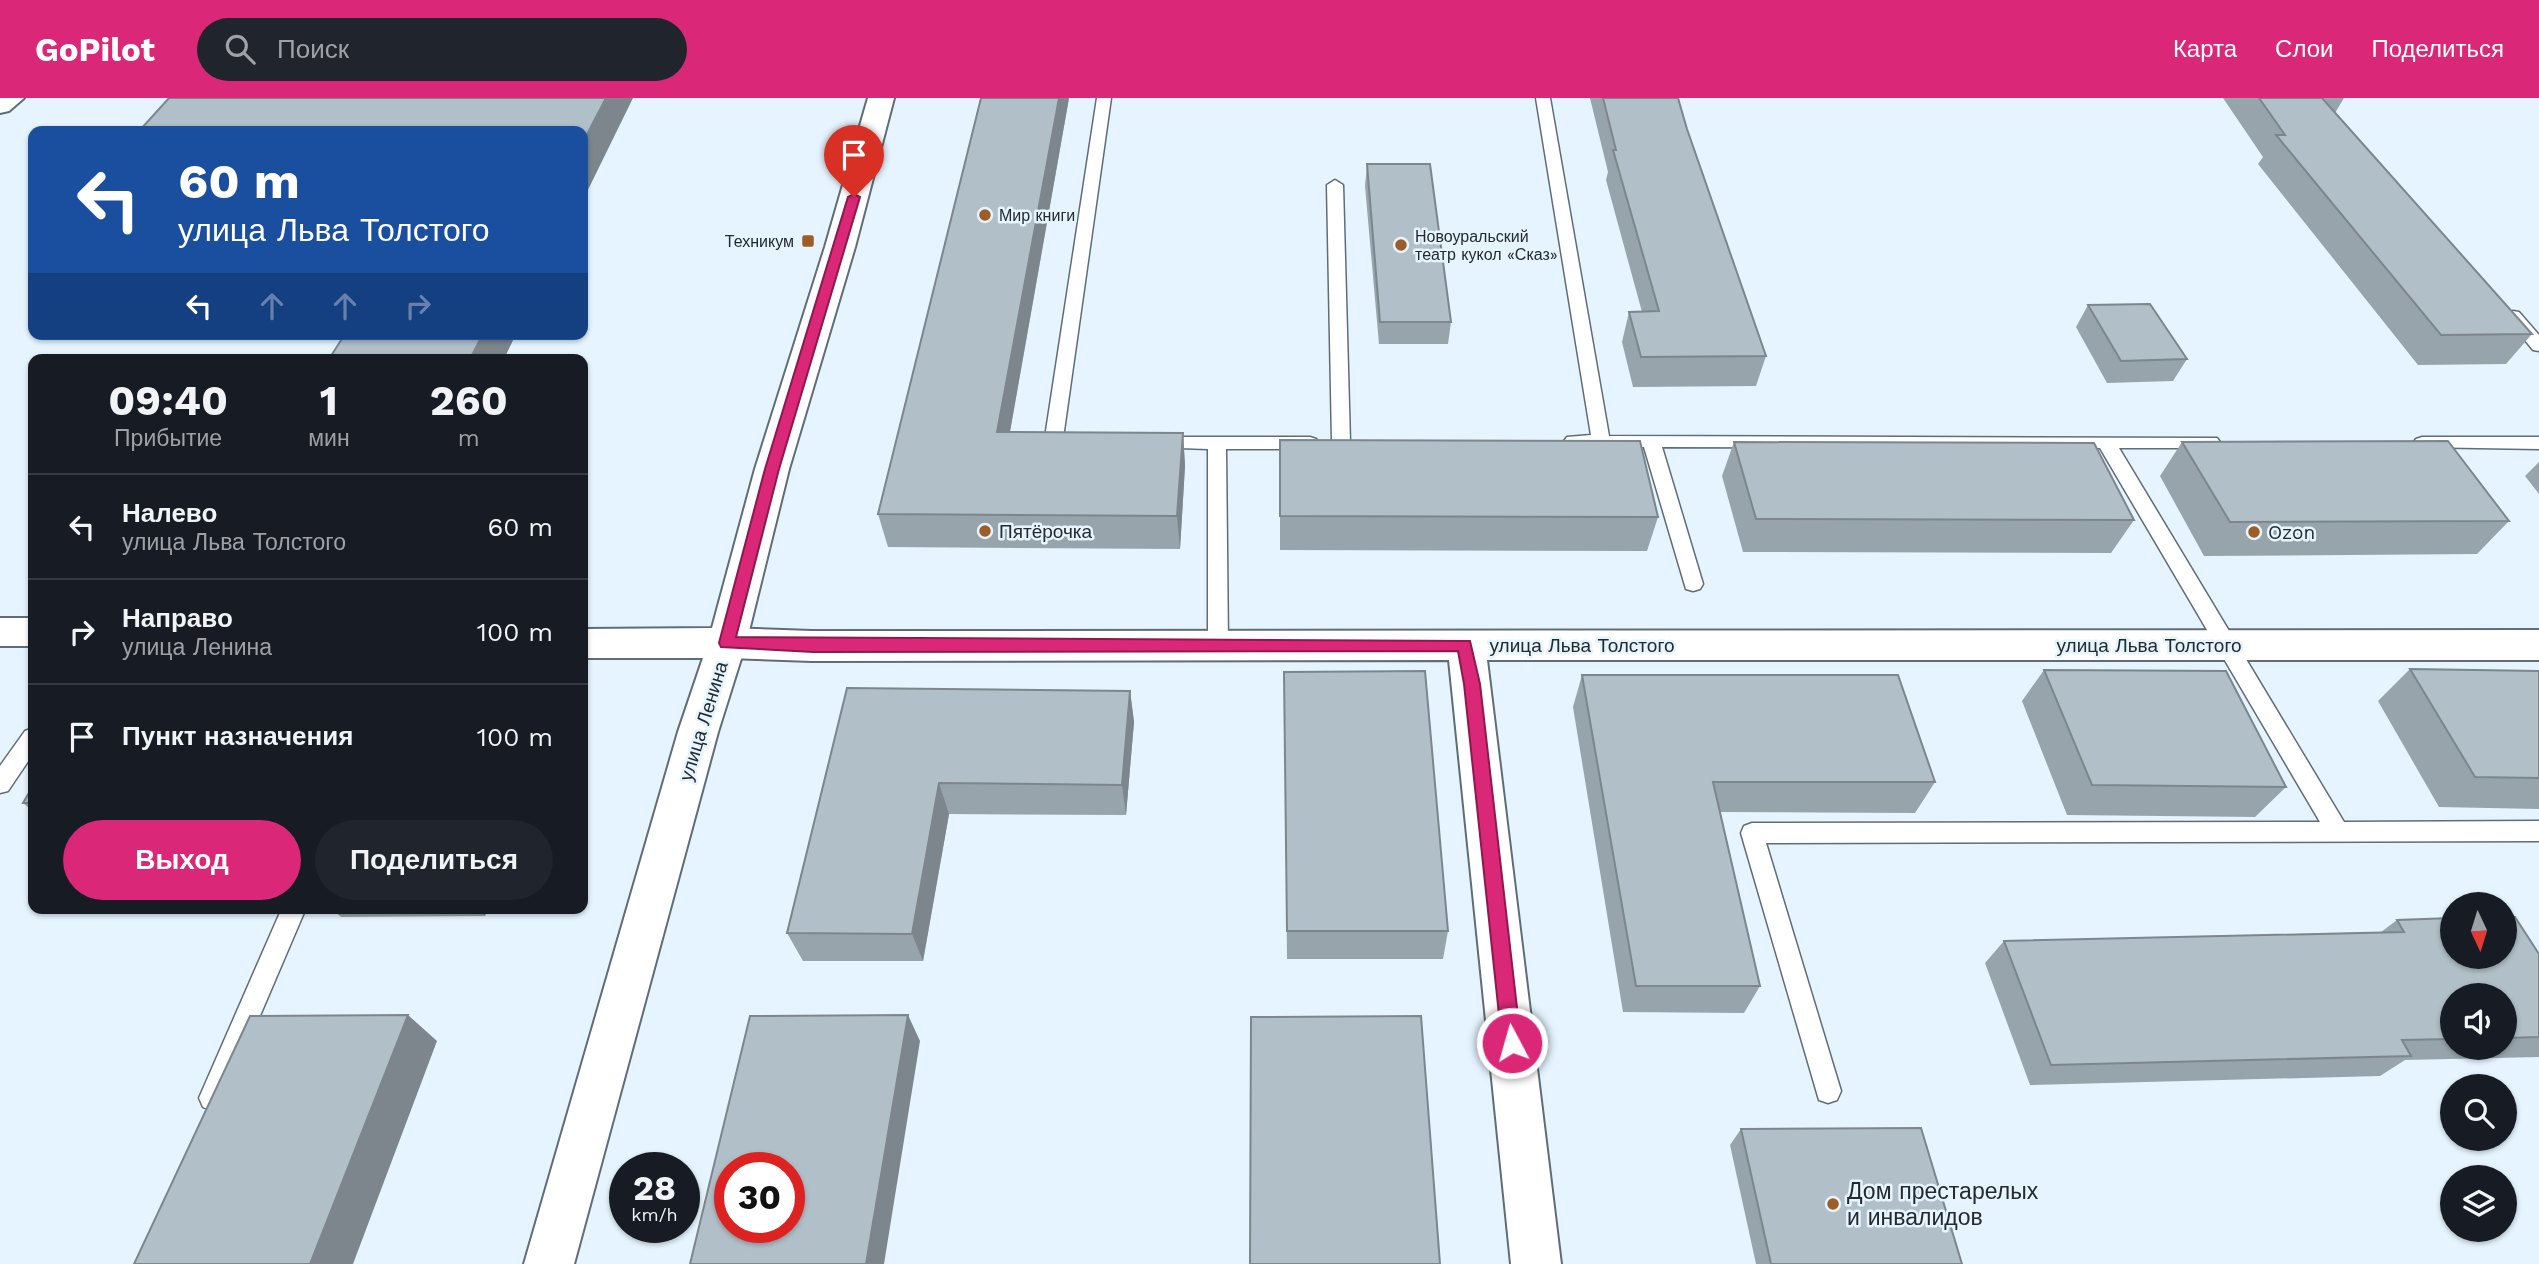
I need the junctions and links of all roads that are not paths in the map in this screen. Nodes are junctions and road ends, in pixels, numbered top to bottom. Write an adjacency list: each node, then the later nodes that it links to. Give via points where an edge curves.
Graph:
1 (11, 98): 5 (street)
2 (881, 98): 23 (street, улица Ленина, via 772,469)
3 (1104, 98): 17 (lane, via 1053,444)
4 (1543, 98): 10 (lane)
5 (0, 105)
6 (1335, 185): 14 (lane, via 1348,442)
7 (2502, 304): 8 (lane)
8 (2539, 346)
9 (1560, 441): 10 (lane)
10 (1601, 441): 11 (lane)
11 (1651, 441): 12 (lane); 19 (lane)
12 (2106, 442): 13 (lane); 26 (lane)
13 (2232, 442)
14 (1217, 443): 18 (lane); 24 (lane)
15 (2399, 443): 16 (lane)
16 (2539, 443)
17 (1081, 444)
18 (1135, 444)
19 (1693, 584)
20 (0, 632): 21 (street)
21 (28, 632)
22 (588, 643): 23 (street, улица Льва Толстого)
23 (727, 643): 24 (street, улица Льва Толстого); 35 (street, улица Ленина)
24 (1218, 645): 25 (street, улица Льва Толстого)
25 (1465, 645): 26 (street, улица Льва Толстого); 36 (street)
26 (2226, 645): 27 (street, улица Льва Толстого); 30 (lane)
27 (2539, 645)
28 (28, 744): 29 (lane)
29 (0, 784)
30 (2337, 831): 31 (lane); 33 (lane, via 1752,833)
31 (2539, 831)
32 (291, 914): 34 (lane)
33 (1828, 1091)
34 (201, 1124)
35 (549, 1264)
36 (1536, 1264)

